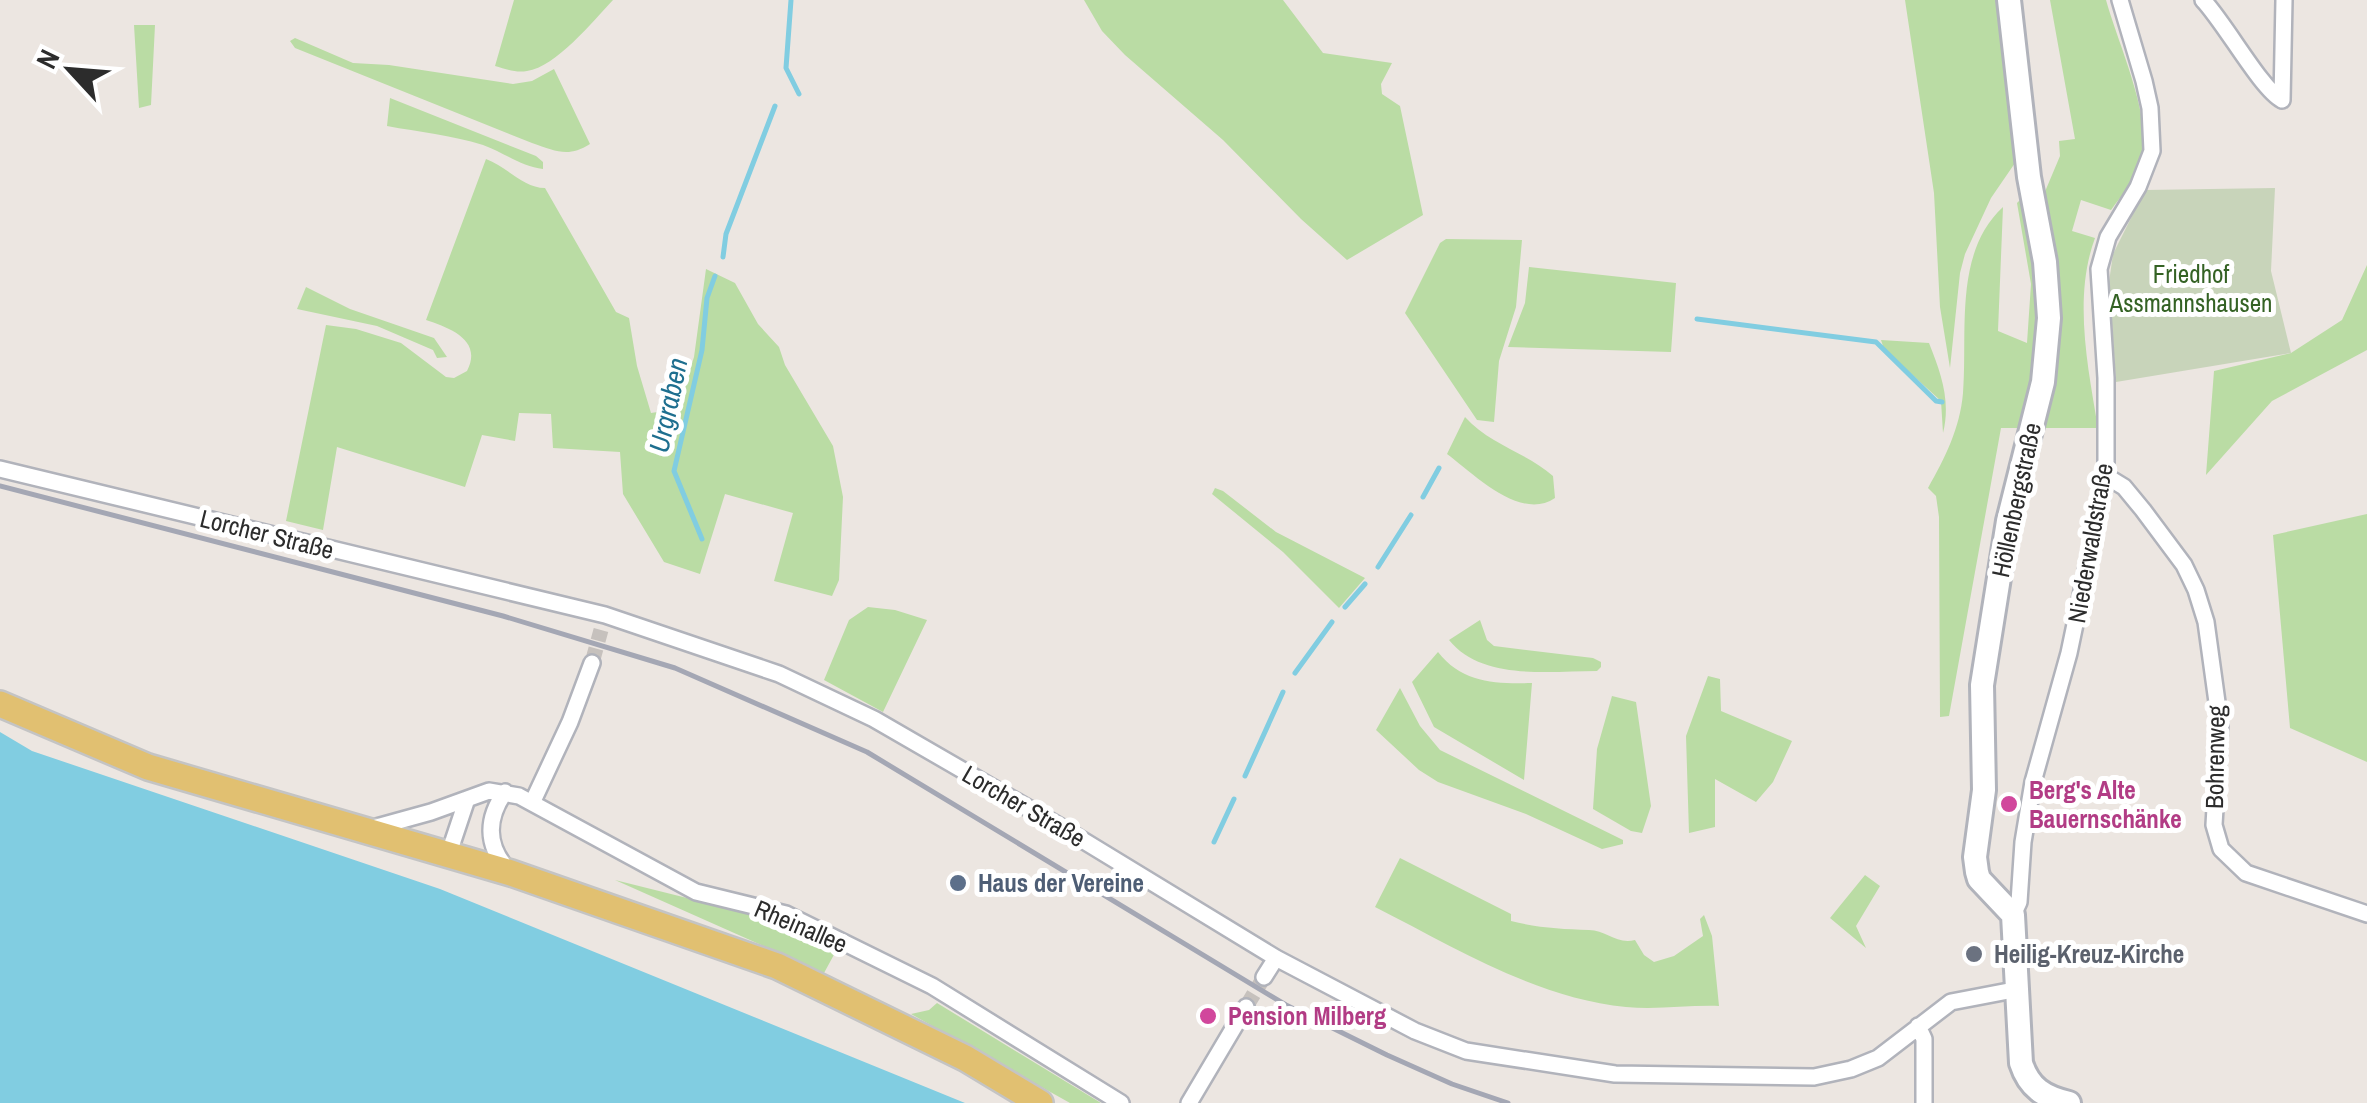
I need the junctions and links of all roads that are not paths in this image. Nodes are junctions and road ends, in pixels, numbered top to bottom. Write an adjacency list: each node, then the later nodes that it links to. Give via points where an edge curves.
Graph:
1 (2009, 0): 16 (main road, Höllenbergstraße, via 2049,318 2043,382 2008,520 1982,685 1977,872)
2 (2120, 0): 6 (street, Niederwaldstraße, via 2153,138 2149,164 2108,237 2098,274)
3 (2203, 0): 4 (street, via 2266,88 2282,100)
4 (2284, 0)
5 (0, 469): 17 (street, Lorcher Straße, via 779,674 874,719)
6 (2106, 476): 15 (street, Bohrenweg, via 2124,487 2184,565 2206,622 2220,724 2214,826 2222,849 2246,873); 16 (street, Niederwaldstraße, via 2070,653 2033,782)
7 (592, 663): 11 (street)
8 (0, 704): 12 (main road, via 148,767)
9 (506, 792): 10 (street, Rheinallee); 11 (street, Rheinallee); 14 (street, via 494,811 490,839)
10 (468, 799): 12 (street, Rheinallee); 13 (street)
11 (534, 801): 23 (street, Rheinallee, via 696,892 786,914 932,986)
12 (364, 830): 13 (main road)
13 (449, 853): 14 (main road)
14 (511, 872): 22 (main road, via 777,966)
15 (2367, 914)
16 (2013, 915): 19 (main road)
17 (1276, 958): 18 (street); 21 (street, Lorcher Straße, via 1466,1052 1615,1074 1814,1077 1878,1058)
18 (1264, 977)
19 (2019, 989): 21 (street, Lorcher Straße, via 1951,1002); 26 (main road, via 2026,1077 2040,1092)
20 (1246, 1007): 24 (street)
21 (1918, 1026): 25 (street)
22 (1040, 1103)
23 (1121, 1103)
24 (1189, 1103)
25 (1924, 1103)
26 (2068, 1103)

